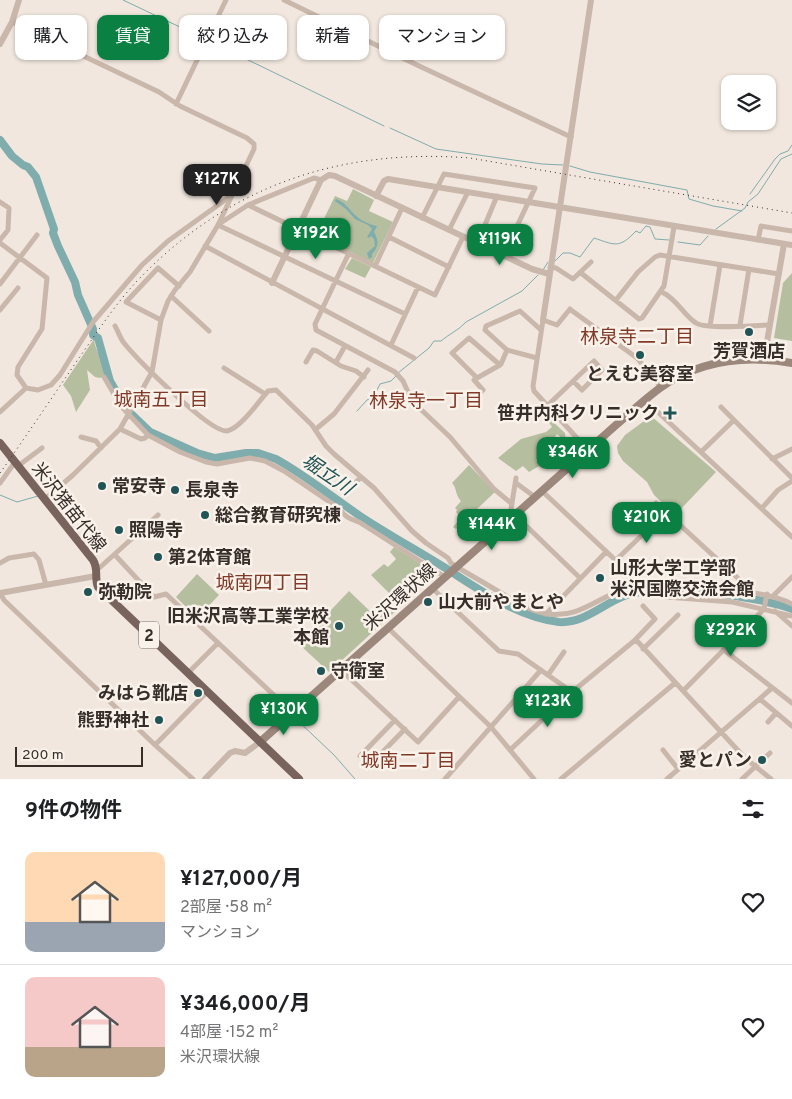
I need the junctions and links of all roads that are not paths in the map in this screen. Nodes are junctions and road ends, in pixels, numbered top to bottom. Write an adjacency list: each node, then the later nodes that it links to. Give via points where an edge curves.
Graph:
1 (19, 0): 5 (street)
2 (226, 0): 7 (street)
3 (284, 0): 8 (street)
4 (591, 0): 8 (street)
5 (12, 22): 6 (street); 7 (street, via 159,92)
6 (0, 44)
7 (176, 104): 12 (street, via 254,144)
8 (571, 137): 18 (street)
9 (321, 180): 13 (street, via 329,175 335,176); 17 (street, via 314,178); 23 (street)
10 (437, 187): 11 (street); 13 (street, via 388,179); 16 (street, via 444,174 535,188); 20 (street)
11 (468, 192): 14 (street); 24 (street)
12 (232, 195): 21 (street); 86 (street, via 155,252 93,322 51,385 38,390)
13 (376, 196): 19 (street)
14 (497, 196): 16 (street); 31 (street)
15 (0, 202): 30 (street, via 9,208 8,230)
16 (529, 202): 18 (street); 37 (street)
17 (248, 205): 21 (street); 23 (street)
18 (560, 207): 22 (street); 45 (street)
19 (402, 208): 20 (street); 27 (street)
20 (422, 218): 24 (street)
21 (218, 225): 34 (street); 36 (street)
22 (674, 227): 29 (street); 38 (street)
23 (298, 228): 35 (street); 36 (street)
24 (449, 230): 28 (street)
25 (792, 231): 29 (street, via 761,226)
26 (37, 235): 39 (street)
27 (389, 237): 42 (street); 43 (street)
28 (462, 237): 31 (street); 43 (street)
29 (758, 240): 32 (street)
30 (0, 242): 39 (street)
31 (477, 244): 37 (street)
32 (784, 244): 33 (street); 47 (street)
33 (792, 245)
34 (205, 246): 49 (street); 51 (street)
35 (349, 254): 42 (street); 48 (street)
36 (284, 256): 48 (street); 49 (street)
37 (503, 256): 45 (street, via 532,270)
38 (670, 257): 41 (street); 54 (street); 56 (street, via 655,257 638,272)
39 (20, 259): 50 (street); 86 (street, via 47,278 42,329 18,368 17,375)
40 (591, 262): 46 (street)
41 (720, 265): 44 (street); 65 (street)
42 (375, 266): 52 (street)
43 (449, 267): 52 (street, via 435,295)
44 (749, 269): 47 (street); 62 (street)
45 (550, 271): 46 (street, via 556,268 572,280); 61 (street)
46 (580, 272): 56 (street)
47 (779, 274): 63 (street)
48 (336, 280): 58 (street); 59 (street)
49 (272, 283): 58 (street)
50 (0, 284)
51 (178, 286): 55 (street); 60 (street, via 158,268 126,302)
52 (418, 287): 59 (street)
53 (18, 288): 57 (street)
54 (662, 292): 56 (street, via 639,319); 65 (street, via 696,323)
55 (171, 296): 60 (street); 67 (street)
56 (616, 300)
57 (0, 310)
58 (322, 310): 68 (street); 69 (street, via 314,324 316,330)
59 (405, 314): 68 (street)
60 (161, 320): 80 (street)
61 (543, 320): 66 (street); 85 (street, via 557,325 570,309 637,358)
62 (740, 325): 63 (street); 65 (street)
63 (770, 325): 73 (street)
64 (115, 326): 80 (street, via 123,342)
65 (710, 326)
66 (541, 330): 70 (street, via 520,311 486,326 485,330); 72 (street)
67 (209, 331)
68 (391, 345): 71 (street)
69 (345, 346): 75 (street); 115 (street, via 395,372 412,401)
70 (507, 350): 72 (street); 77 (street)
71 (414, 358)
72 (537, 358): 90 (street, via 532,386)
73 (764, 359): 76 (main road, 米沢環状線); 85 (main road, 米沢環状線, via 707,365)
74 (306, 362): 75 (street, via 313,350 317,350)
75 (336, 362): 82 (street)
76 (792, 363)
77 (500, 365): 83 (street); 83 (street, via 469,338 452,353)
78 (224, 368): 87 (street)
79 (368, 370): 82 (street)
80 (152, 372): 87 (street, via 187,406 220,430 237,426); 93 (street)
81 (104, 377): 93 (street)
82 (364, 377): 96 (street, via 334,414)
83 (476, 378): 88 (street, via 474,380 483,390)
84 (573, 381): 84 (street, via 594,361 602,370 582,390); 90 (street)
85 (661, 387): 89 (main road, 米沢環状線)
86 (26, 388): 92 (street)
87 (265, 394): 96 (street, via 276,390)
88 (479, 394)
89 (644, 400): 103 (main road, 米沢環状線); 104 (street)
90 (547, 406): 103 (street)
91 (721, 407): 94 (street)
92 (0, 412)
93 (128, 414): 95 (street); 97 (street)
94 (734, 420): 104 (street); 105 (street)
95 (120, 428): 97 (street, via 141,439); 101 (street)
96 (316, 430): 107 (street, via 326,446)
97 (148, 435): 128 (street, via 206,462 217,464 250,458 274,465 349,518)
98 (81, 437): 101 (street, via 96,441)
99 (0, 443): 106 (main road, 米沢猪苗代線 / 2)
100 (42, 448): 106 (street)
101 (101, 448): 113 (street)
102 (792, 449): 105 (street)
103 (588, 450): 110 (main road, 米沢環状線)
104 (701, 452): 116 (street)
105 (772, 459): 108 (street)
106 (16, 464): 109 (street); 113 (main road, 米沢猪苗代線 / 2)
107 (361, 477): 111 (street); 126 (street, via 412,531 448,558)
108 (792, 479): 116 (street)
109 (0, 482)
110 (542, 491): 112 (main road, 米沢環状線); 122 (street)
111 (344, 494)
112 (535, 497): 115 (street, via 516,481); 119 (main road, 米沢環状線)
113 (45, 500): 127 (main road, 米沢猪苗代線 / 2, via 93,560)
114 (656, 503): 117 (street)
115 (512, 504): 120 (street)
116 (762, 508): 121 (street)
117 (666, 512): 124 (street); 135 (street)
118 (158, 515): 123 (street)
119 (515, 515): 120 (main road, 米沢環状線); 130 (street)
120 (506, 524): 126 (main road, 米沢環状線)
121 (792, 537)
122 (606, 552): 124 (street); 130 (street)
123 (115, 555): 127 (street); 149 (street, via 154,597 166,594)
124 (615, 561): 132 (street)
125 (0, 563): 131 (street, via 9,558 34,554)
126 (456, 568): 128 (main road, 米沢環状線); 143 (street, via 517,603)
127 (97, 573): 131 (street); 155 (main road, 米沢猪苗代線 / 2, via 98,587)
128 (446, 576): 133 (main road, 米沢環状線)
129 (792, 577): 137 (street)
130 (580, 578): 143 (street)
131 (46, 584): 134 (street)
132 (643, 586): 135 (street); 143 (street, via 618,592 570,614)
133 (432, 588): 147 (main road, 米沢環状線); 154 (street, via 499,651 518,654)
134 (0, 593): 174 (street)
135 (754, 593): 136 (street)
136 (767, 596): 137 (street); 141 (street)
137 (773, 596): 139 (street)
138 (666, 597): 141 (street)
139 (792, 604)
140 (643, 606): 148 (street, via 655,619)
141 (765, 608): 142 (street); 151 (street)
142 (775, 611): 145 (street); 146 (street)
143 (546, 614)
144 (678, 615): 150 (street)
145 (792, 616)
146 (792, 626)
147 (388, 628): 153 (main road, 米沢環状線); 162 (street)
148 (634, 641): 150 (street); 161 (street)
149 (218, 643): 155 (street); 165 (street)
150 (643, 649): 157 (street)
151 (724, 650): 158 (street); 159 (street)
152 (564, 652): 156 (street)
153 (341, 670): 165 (main road, 米沢環状線); 167 (street)
154 (541, 670): 156 (street); 170 (street)
155 (188, 673): 160 (main road, 米沢猪苗代線 / 2)
156 (548, 675): 161 (street)
157 (675, 683): 159 (street); 187 (street)
158 (772, 688): 163 (street); 164 (street)
159 (684, 691): 172 (street)
160 (208, 692): 173 (main road, 米沢猪苗代線 / 2); 174 (street)
161 (572, 692): 175 (street)
162 (458, 697): 170 (street); 171 (street, via 418,742)
163 (760, 698): 166 (street); 172 (street)
164 (792, 703)
165 (293, 713): 173 (main road, 米沢環状線)
166 (776, 713): 168 (street); 169 (street)
167 (395, 720): 171 (street); 178 (street)
168 (768, 722)
169 (792, 726)
170 (491, 727): 175 (street); 185 (street)
171 (405, 729): 179 (street)
172 (721, 732): 180 (street); 181 (street)
173 (260, 742): 183 (street, via 246,753 230,753); 184 (main road, 米沢猪苗代線 / 2)
174 (154, 745): 182 (street)
175 (510, 750): 186 (street)
176 (663, 750): 181 (street)
177 (770, 753): 180 (street)
178 (360, 756)
179 (372, 763)
180 (756, 767): 189 (street); 190 (street)
181 (678, 769): 188 (street)
182 (193, 779)
183 (205, 779)
184 (299, 779)
185 (445, 779)
186 (534, 779)
187 (562, 779)
188 (667, 779)
189 (742, 779)
190 (771, 779)

